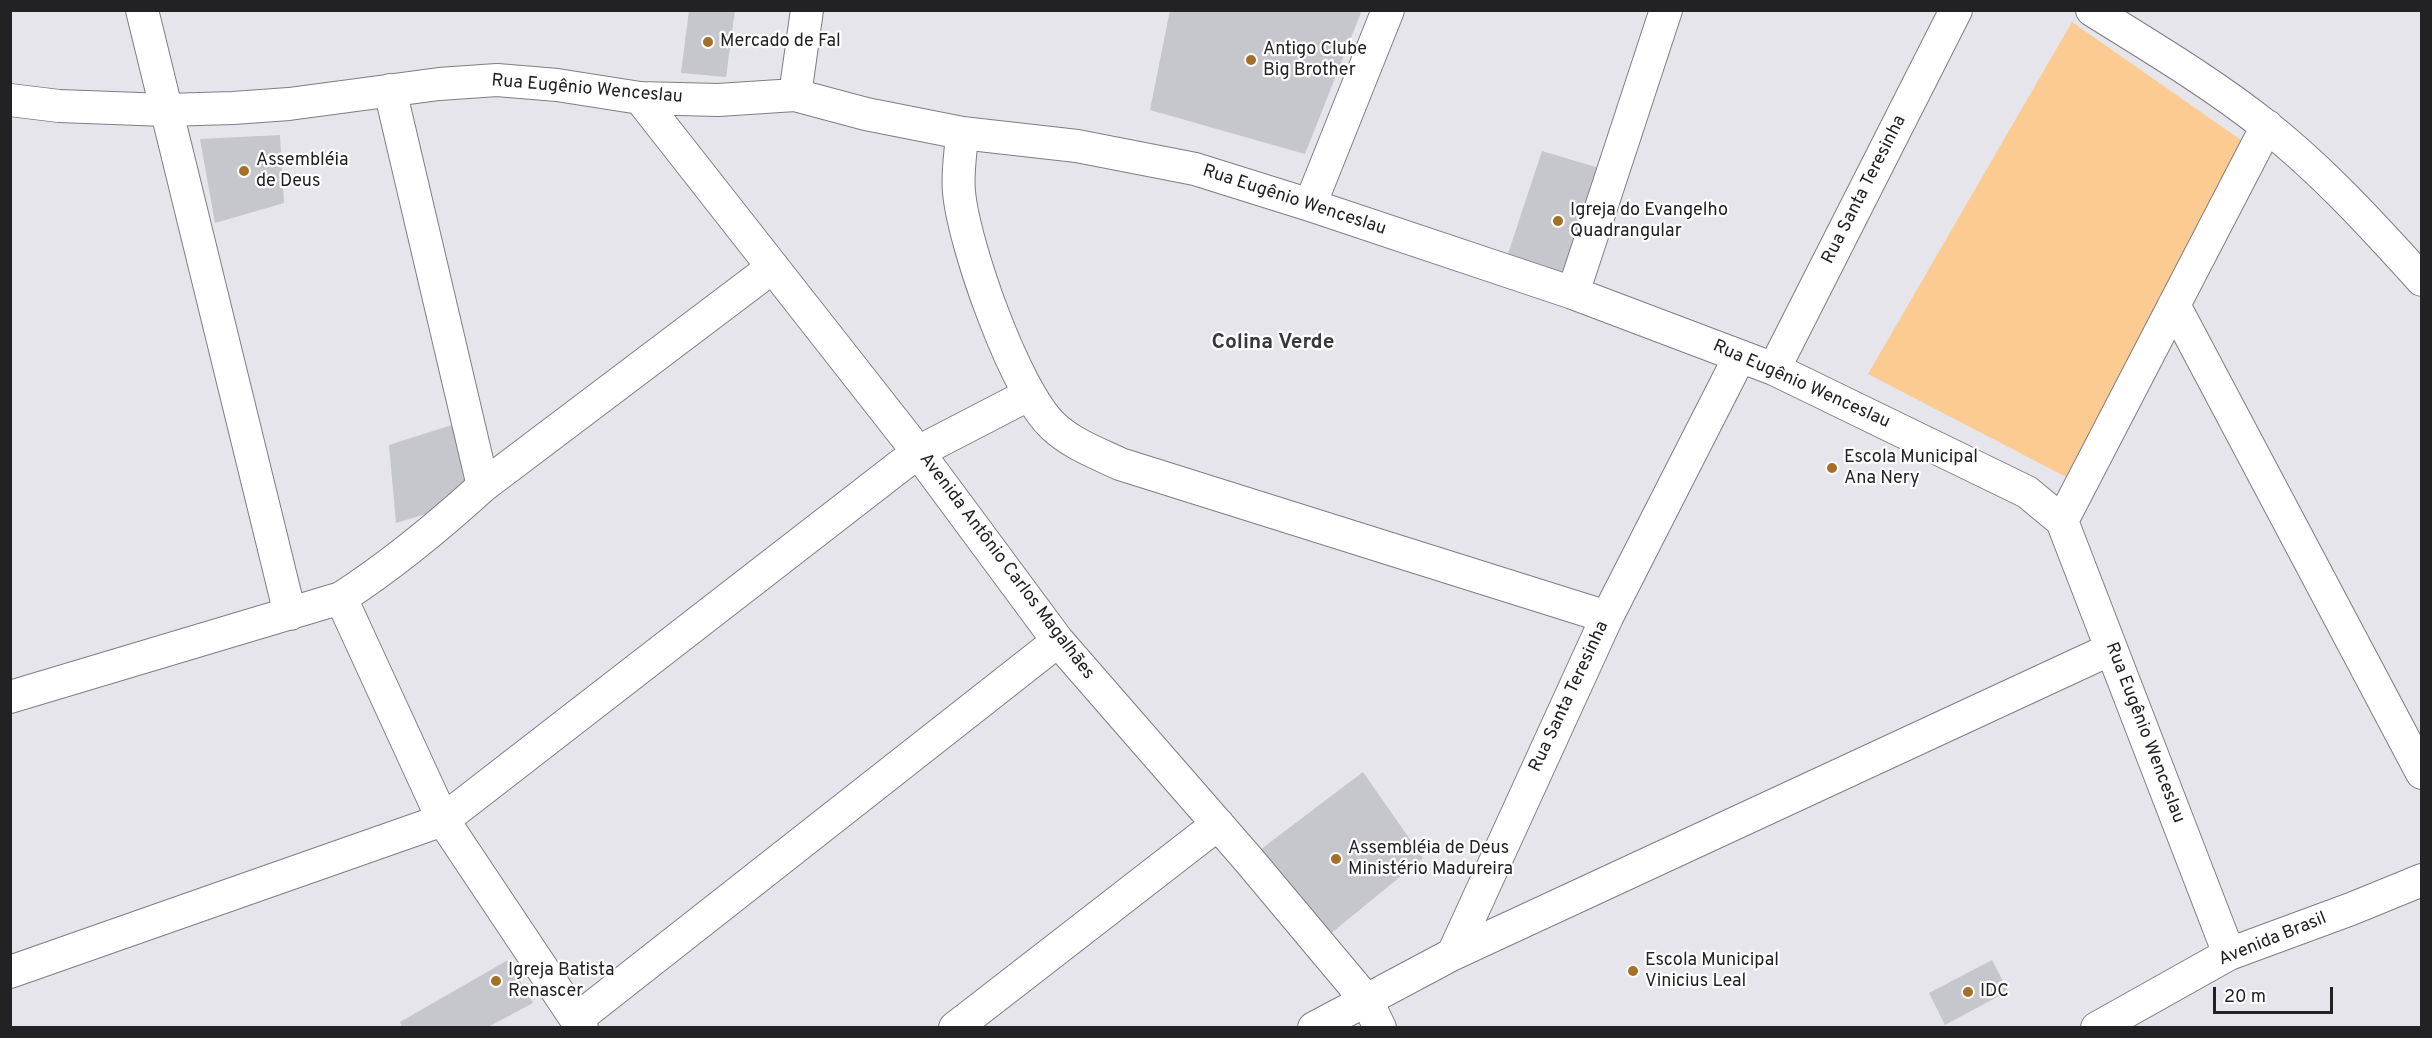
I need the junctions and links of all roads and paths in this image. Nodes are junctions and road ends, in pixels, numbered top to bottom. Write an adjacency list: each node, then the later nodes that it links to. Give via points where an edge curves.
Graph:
1 (142, 10): 11 (street)
2 (807, 10): 8 (street)
3 (1388, 10): 14 (street)
4 (1666, 10): 17 (street)
5 (1956, 10): 20 (street, Rua Santa Teresinha)
6 (2092, 10): 12 (street)
7 (390, 90): 9 (street, Rua Eugênio Wenceslau, via 497,80); 11 (street, Rua Eugênio Wenceslau, via 289,104); 23 (street)
8 (795, 95): 9 (street, Rua Eugênio Wenceslau, via 718,100); 13 (street, Rua Eugênio Wenceslau)
9 (640, 98): 15 (street, Avenida Antônio Carlos Magalhães)
10 (10, 100): 11 (street, Rua Eugênio Wenceslau)
11 (166, 110): 26 (street)
12 (2267, 126): 16 (street, via 2346,199); 18 (street)
13 (962, 133): 14 (street, Rua Eugênio Wenceslau, via 1077,146 1195,169); 21 (street, via 959,190 966,235)
14 (1310, 205): 17 (street, Rua Eugênio Wenceslau)
15 (773, 267): 22 (street, Avenida Antônio Carlos Magalhães); 23 (street)
16 (2421, 280)
17 (1573, 293): 19 (street, Rua Eugênio Wenceslau)
18 (2174, 305): 24 (street); 31 (street)
19 (1740, 357): 20 (street, Rua Eugênio Wenceslau); 27 (street, Rua Santa Teresinha)
20 (1774, 369): 24 (street, Rua Eugênio Wenceslau, via 2027,492)
21 (1028, 395): 22 (street); 27 (street, via 1053,426 1074,442 1120,464)
22 (918, 452): 28 (street, Avenida Antônio Carlos Magalhães); 32 (street)
23 (483, 486): 25 (street, via 434,531)
24 (2062, 521): 29 (street, Rua Eugênio Wenceslau)
25 (341, 598): 26 (street); 32 (street)
26 (291, 614): 30 (street)
27 (1607, 616): 35 (street, Rua Santa Teresinha)
28 (1058, 641): 33 (street, Avenida Antônio Carlos Magalhães); 39 (street)
29 (2112, 649): 35 (street); 36 (street, Rua Eugênio Wenceslau)
30 (10, 697)
31 (2421, 774)
32 (443, 820): 37 (street); 39 (street)
33 (1218, 824): 38 (street, Avenida Antônio Carlos Magalhães); 40 (street)
34 (2421, 880): 36 (street, Avenida Brasil)
35 (1453, 954): 38 (street)
36 (2229, 954): 42 (street, Avenida Brasil)
37 (10, 972)
38 (1373, 1014): 41 (street)
39 (579, 1023)
40 (955, 1028)
41 (1314, 1028)
42 (2097, 1028)

